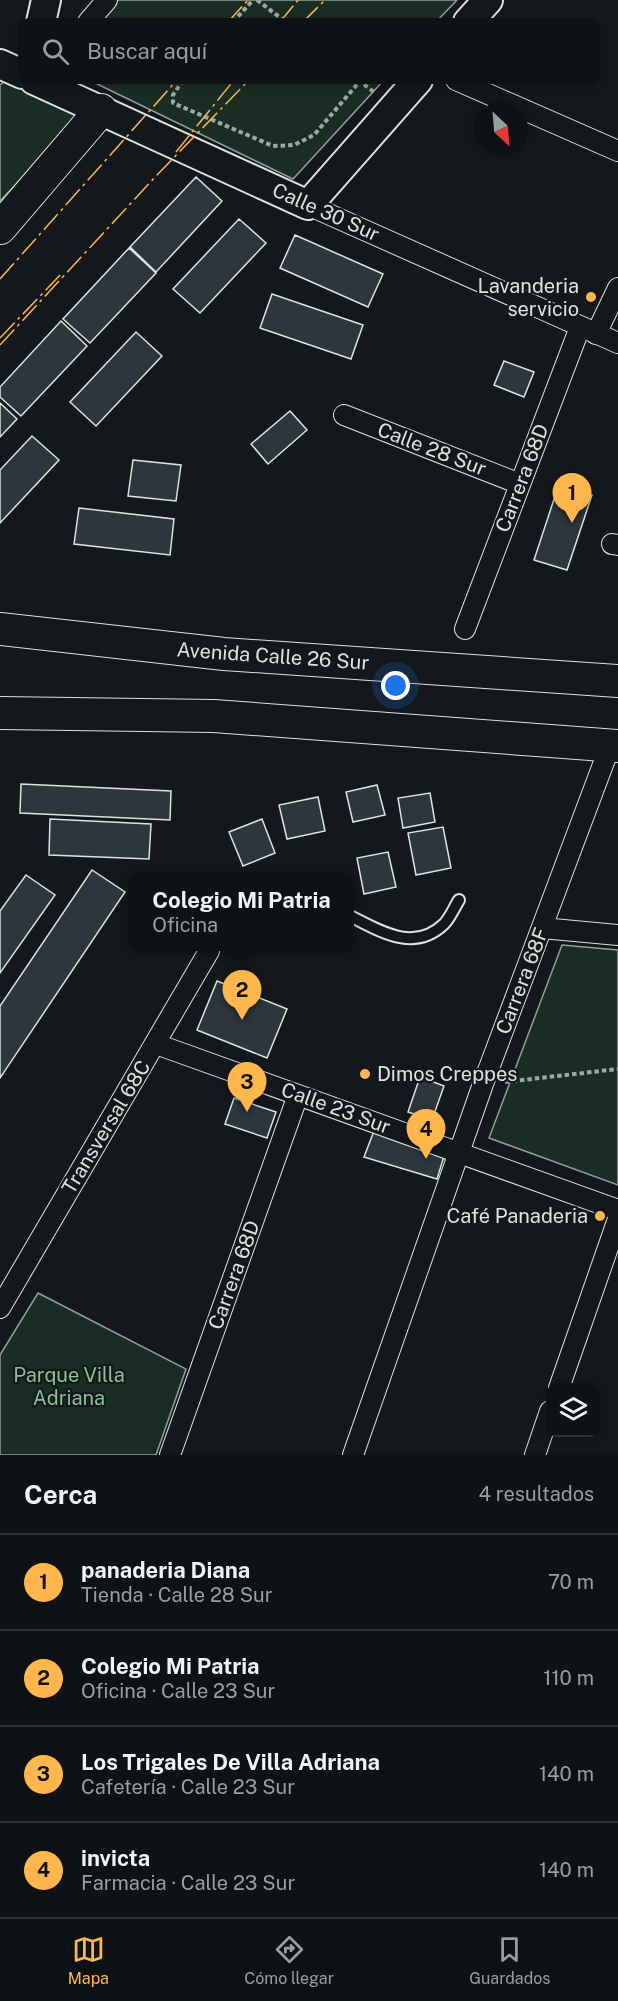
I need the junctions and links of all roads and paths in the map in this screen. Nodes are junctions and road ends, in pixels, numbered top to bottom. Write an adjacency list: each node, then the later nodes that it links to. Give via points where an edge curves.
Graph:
1 (46, 0): 5 (street)
2 (107, 0): 6 (street)
3 (255, 0): 7 (path); 8 (path)
4 (488, 0): 9 (street)
5 (41, 18)
6 (91, 18)
7 (236, 18)
8 (280, 18)
9 (472, 18)
10 (48, 84): 15 (street, Calle 30 Sur)
11 (180, 84): 12 (path, via 172,95 173,103 273,146 294,145 314,135)
12 (357, 84)
13 (414, 84): 17 (street)
14 (465, 84): 16 (street)
15 (101, 110): 17 (street, Calle 30 Sur); 18 (main road)
16 (618, 151)
17 (308, 205): 20 (street, Calle 30 Sur)
18 (0, 228)
19 (618, 288): 20 (street, Carrera 68D)
20 (588, 330): 21 (street, Calle 30 Sur); 23 (street, Carrera 68D)
21 (618, 343)
22 (344, 415): 23 (street, Calle 28 Sur)
23 (520, 483): 26 (street, Carrera 68D)
24 (0, 607): 27 (main road, via 248,637)
25 (0, 629): 27 (main road, Avenida Calle 26 Sur, via 224,654)
26 (465, 629)
27 (436, 668): 28 (main road, Avenida Calle 26 Sur)
28 (618, 681)
29 (0, 713): 30 (main road, via 214,716)
30 (614, 746): 33 (street, Carrera 68F)
31 (459, 900): 32 (lane, via 445,923 430,934 409,940)
32 (354, 918)
33 (542, 928): 34 (street); 38 (street, Carrera 68F)
34 (618, 935)
35 (209, 951): 36 (street, Transversal 68C)
36 (156, 1044): 39 (street, Calle 23 Sur); 43 (street, Transversal 68C)
37 (618, 1070): 38 (path)
38 (483, 1084): 40 (street, Carrera 68F)
39 (298, 1095): 40 (street, Calle 23 Sur); 46 (street, Carrera 68D)
40 (459, 1153): 41 (street, Calle 23 Sur); 47 (street, Carrera 68F)
41 (618, 1210)
42 (618, 1219): 44 (street)
43 (0, 1308)
44 (561, 1383)
45 (546, 1423): 48 (street)
46 (171, 1455)
47 (353, 1455)
48 (535, 1455)

